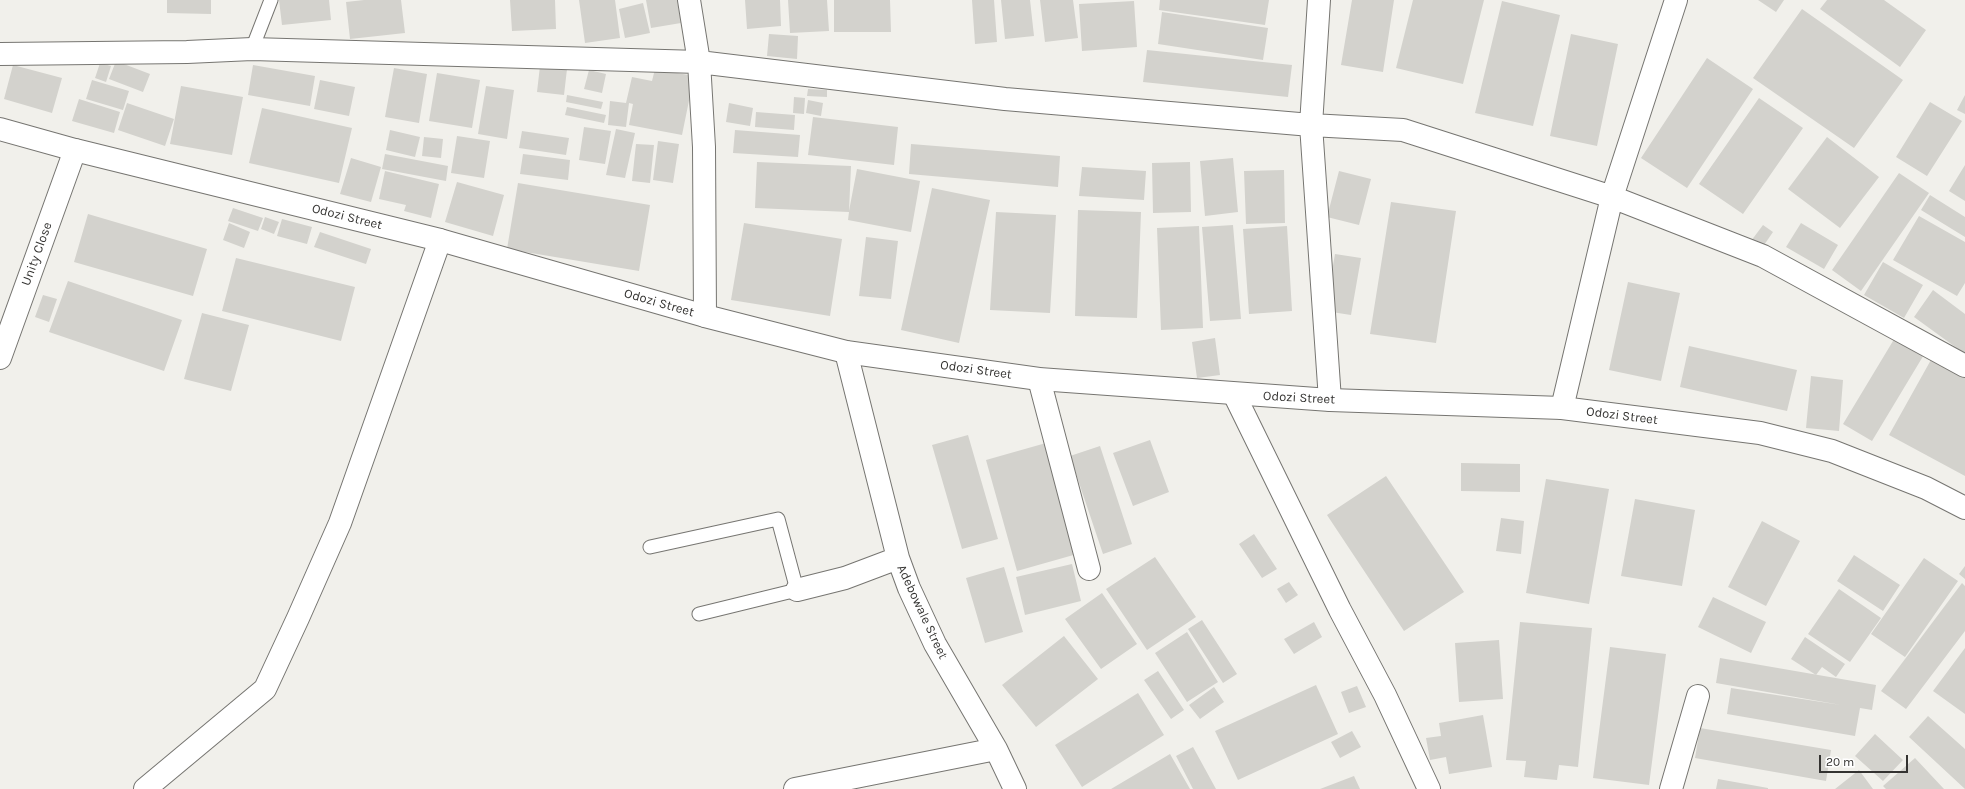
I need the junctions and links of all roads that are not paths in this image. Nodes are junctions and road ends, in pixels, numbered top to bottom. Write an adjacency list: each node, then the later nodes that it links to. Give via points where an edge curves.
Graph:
1 (270, 0): 5 (lane)
2 (689, 0): 7 (street)
3 (1319, 0): 8 (street)
4 (1676, 0): 11 (street)
5 (252, 49): 6 (street); 7 (street)
6 (0, 54)
7 (699, 62): 8 (street, via 1004,99); 13 (street, via 704,147)
8 (1311, 125): 11 (street, via 1403,130); 19 (street)
9 (0, 129): 10 (street, Odozi Street)
10 (75, 150): 12 (street, Odozi Street); 15 (street, Unity Close)
11 (1612, 197): 16 (street, via 1763,256); 20 (street)
12 (440, 240): 13 (street, Odozi Street); 29 (street, via 340,523 265,689)
13 (705, 316): 14 (street, Odozi Street)
14 (846, 352): 17 (street, Odozi Street); 23 (street, Adebowale Street)
15 (0, 358)
16 (1965, 366)
17 (1040, 379): 18 (street, Odozi Street); 24 (street)
18 (1234, 394): 19 (street, Odozi Street); 32 (street)
19 (1330, 400): 20 (street, Odozi Street)
20 (1562, 408): 21 (street, Odozi Street, via 1760,433 1832,451 1926,488)
21 (1965, 508)
22 (650, 547): 25 (lane, via 778,519)
23 (898, 558): 25 (street, via 845,578); 28 (street, Adebowale Street, via 935,644)
24 (1089, 569)
25 (797, 590): 26 (lane)
26 (699, 614)
27 (1698, 696): 33 (street)
28 (996, 749): 30 (street); 31 (street, Adebowale Street)
29 (145, 789)
30 (795, 789)
31 (1015, 789)
32 (1430, 789)
33 (1671, 789)

